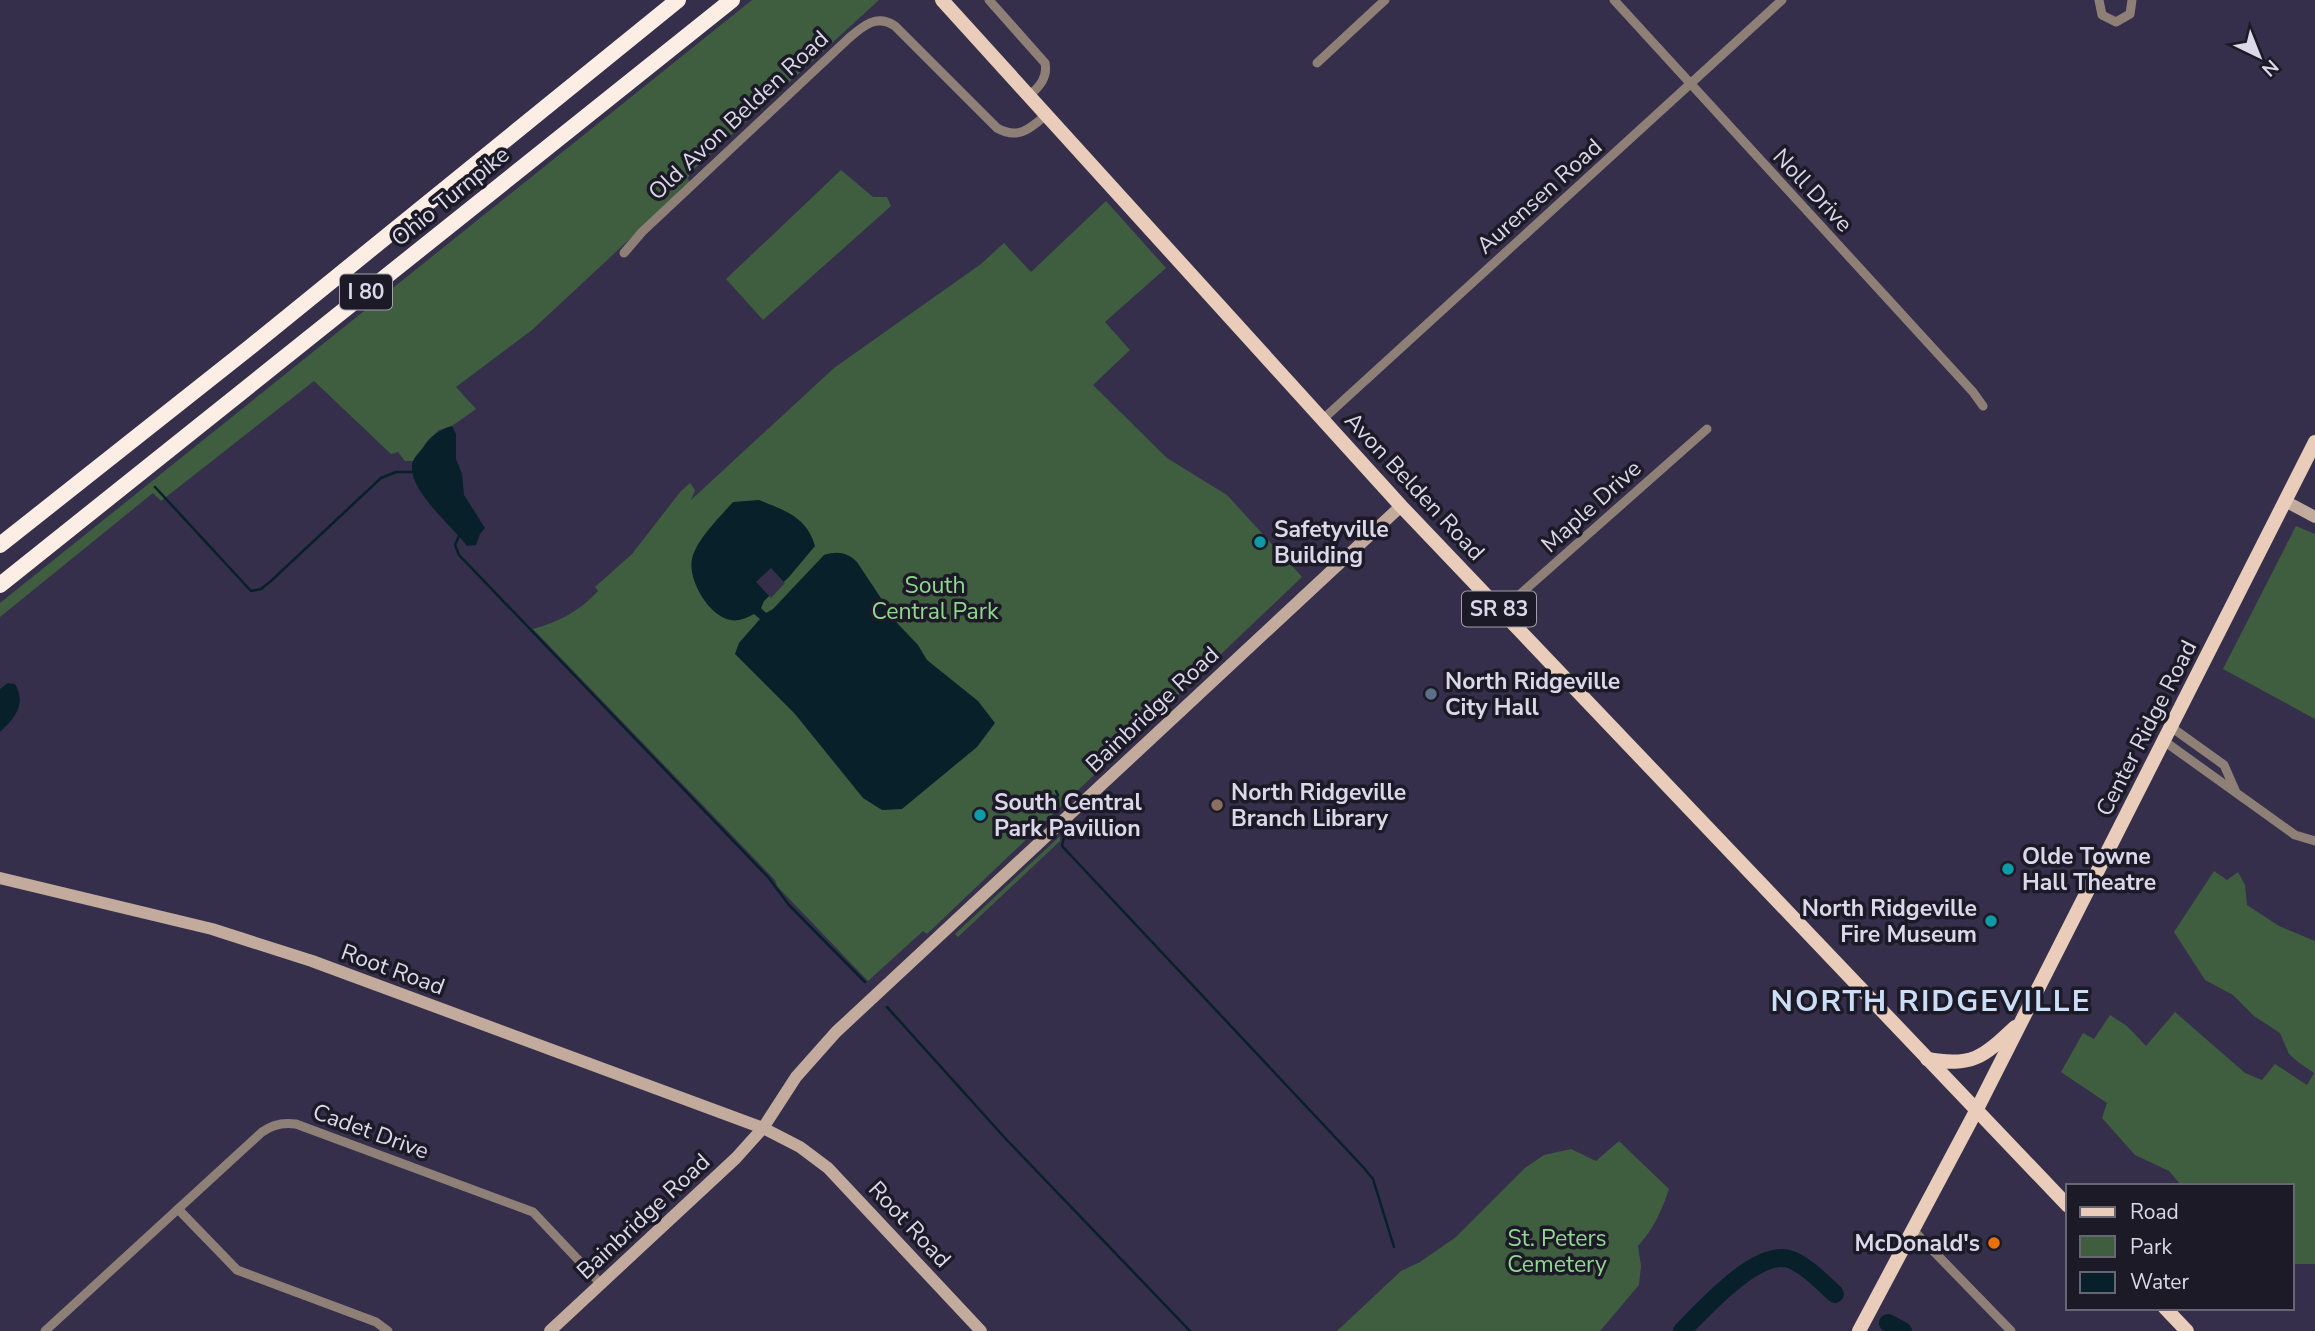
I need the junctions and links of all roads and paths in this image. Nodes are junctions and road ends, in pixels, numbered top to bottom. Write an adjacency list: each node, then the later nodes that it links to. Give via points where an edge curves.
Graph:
1 (678, 0): 22 (highway, Ohio Turnpike / I 80)
2 (732, 0): 23 (highway, Ohio Turnpike / I 80)
3 (942, 0): 12 (main road, Avon Belden Road / SR 83)
4 (989, 0): 12 (street, via 1045,63 1042,81)
5 (1385, 0): 10 (street)
6 (1614, 0): 11 (street, Noll Drive)
7 (1782, 0): 11 (street, Aurensen Road)
8 (2099, 0): 9 (street, via 2102,15 2116,22 2130,15)
9 (2133, 0)
10 (1317, 62)
11 (1690, 85): 15 (street, Noll Drive); 16 (street, Aurensen Road)
12 (1029, 96): 13 (main road, Avon Belden Road / SR 83)
13 (1046, 116): 14 (street, Old Avon Belden Road, via 1024,132 1004,132 895,26 875,20 849,37); 16 (main road, Avon Belden Road / SR 83)
14 (624, 253)
15 (1983, 405)
16 (1322, 420): 20 (main road, Avon Belden Road / SR 83)
17 (1707, 429): 24 (street, Maple Drive)
18 (2315, 442): 19 (main road, Center Ridge Road)
19 (2285, 501): 21 (street); 25 (main road, Center Ridge Road)
20 (1401, 506): 24 (main road, Avon Belden Road / SR 83); 32 (street, Bainbridge Road, via 836,1032 796,1077)
21 (2315, 517)
22 (0, 545)
23 (0, 584)
24 (1501, 611): 30 (main road, Avon Belden Road / SR 83)
25 (2168, 734): 26 (street); 26 (street, via 2224,765); 29 (main road, Center Ridge Road)
26 (2235, 792): 27 (street, via 2295,835)
27 (2315, 841)
28 (0, 878): 32 (street, Root Road, via 212,929 312,961)
29 (2023, 1019): 30 (main road, via 1974,1059 1961,1063); 31 (main road, Center Ridge Road)
30 (1927, 1059): 31 (main road, Avon Belden Road / SR 83)
31 (1976, 1111): 33 (main road, Avon Belden Road / SR 83); 35 (main road, Center Ridge Road)
32 (765, 1129): 36 (street, Bainbridge Road); 41 (street, Root Road, via 828,1168)
33 (2066, 1204)
34 (178, 1209): 36 (street, Cadet Drive, via 269,1127 296,1124 533,1212); 38 (street, Cadet Drive); 39 (street, via 237,1270 376,1322)
35 (1913, 1230): 42 (main road, Center Ridge Road); 43 (street)
36 (601, 1284): 40 (street, Bainbridge Road)
37 (2167, 1310): 44 (main road)
38 (45, 1331)
39 (388, 1331)
40 (550, 1331)
41 (981, 1331)
42 (1859, 1331)
43 (2011, 1331)
44 (2187, 1331)

